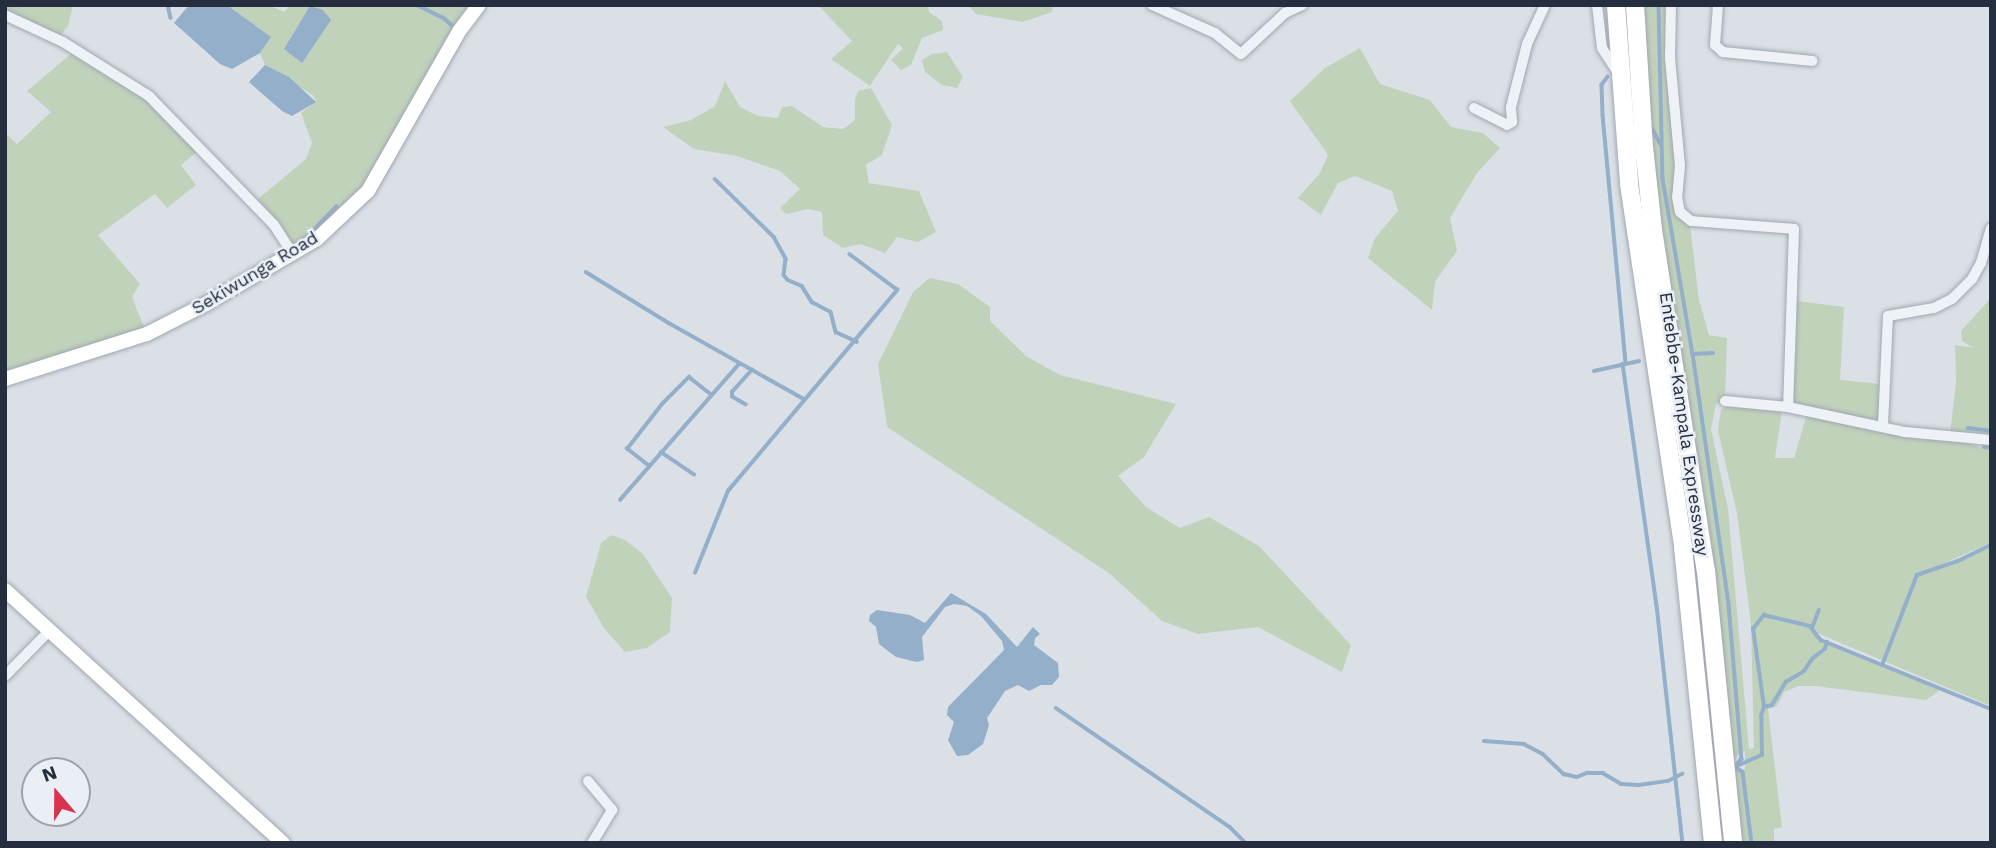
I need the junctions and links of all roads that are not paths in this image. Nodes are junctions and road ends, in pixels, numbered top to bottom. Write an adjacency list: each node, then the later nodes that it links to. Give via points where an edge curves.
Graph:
1 (479, 5): 15 (main road, Sekiwunga Road, via 460,30 368,191 317,239)
2 (1152, 5): 3 (street, via 1215,33 1241,54 1285,13)
3 (1302, 5)
4 (1545, 5): 13 (street, via 1527,44 1511,107 1512,122 1507,125)
5 (1597, 5): 12 (street, via 1602,48)
6 (1616, 5): 12 (highway, Entebbe-Kampala Expressway)
7 (1635, 5): 28 (highway, Entebbe-Kampala Expressway, via 1653,230 1704,560)
8 (1671, 5): 18 (street, via 1680,212 1691,221 1794,229)
9 (1718, 5): 11 (street, via 1715,45 1723,52)
10 (5, 15): 15 (street, via 63,43 149,96 274,225)
11 (1813, 61)
12 (1621, 76): 27 (highway, Entebbe-Kampala Expressway, via 1631,198 1683,547)
13 (1474, 108)
14 (1991, 228): 19 (street, via 1981,263 1952,299 1934,308 1888,316)
15 (293, 254): 16 (main road, Sekiwunga Road, via 147,334)
16 (5, 379)
17 (1725, 401): 18 (street)
18 (1788, 407): 19 (street)
19 (1883, 425): 20 (street, via 1905,432)
20 (1991, 440)
21 (5, 590): 22 (main road)
22 (49, 631): 23 (street); 25 (main road)
23 (5, 676)
24 (588, 781): 26 (street, via 612,810)
25 (283, 843)
26 (592, 843)
27 (1713, 843)
28 (1733, 843)

